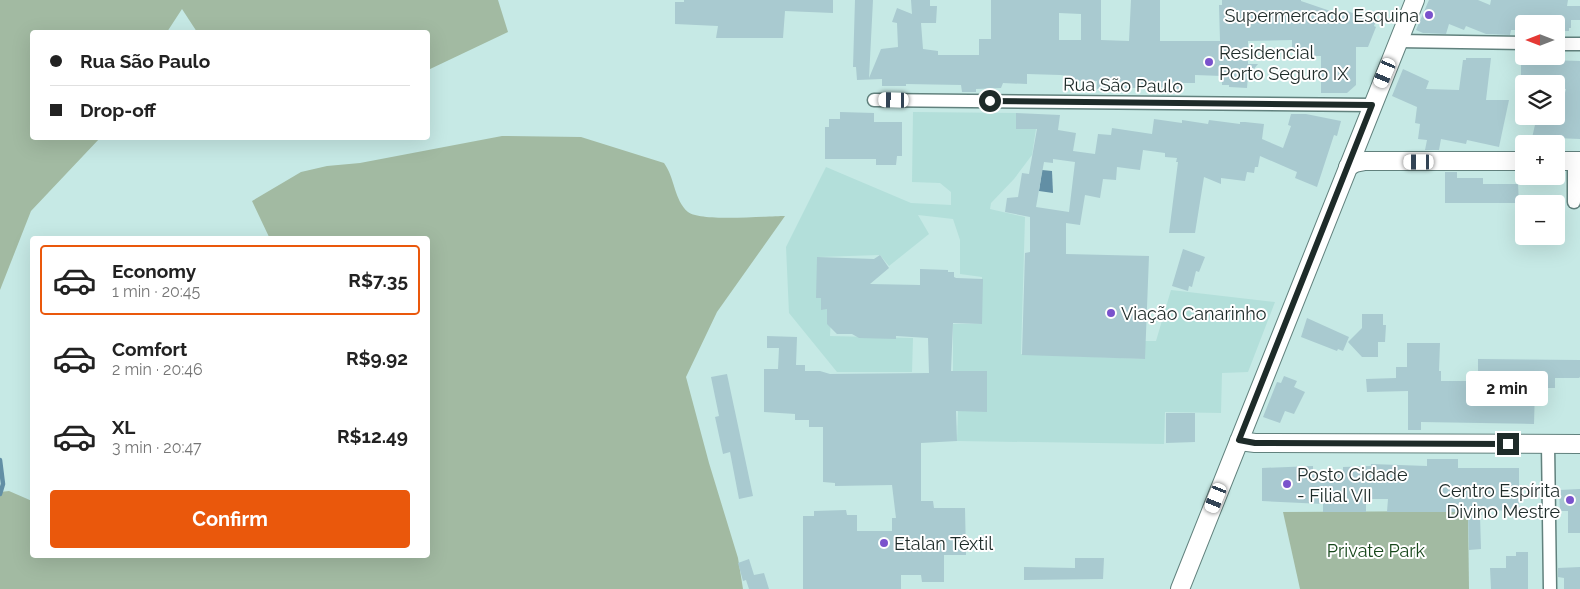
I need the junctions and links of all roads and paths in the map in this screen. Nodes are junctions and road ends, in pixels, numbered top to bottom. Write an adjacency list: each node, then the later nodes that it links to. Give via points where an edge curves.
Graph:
1 (1415, 0): 2 (main road)
2 (1398, 41): 3 (street); 7 (main road)
3 (1515, 43)
4 (1565, 44): 5 (street)
5 (1580, 44)
6 (874, 100): 7 (street, Rua São Paulo)
7 (1372, 105): 10 (main road)
8 (1515, 161): 10 (main road, via 1365,161)
9 (1577, 161): 11 (street)
10 (1348, 167): 12 (main road)
11 (1574, 202)
12 (1239, 440): 13 (main road, via 1255,443); 15 (main road)
13 (1548, 444): 14 (main road); 16 (street)
14 (1580, 444)
15 (1180, 589)
16 (1550, 589)

